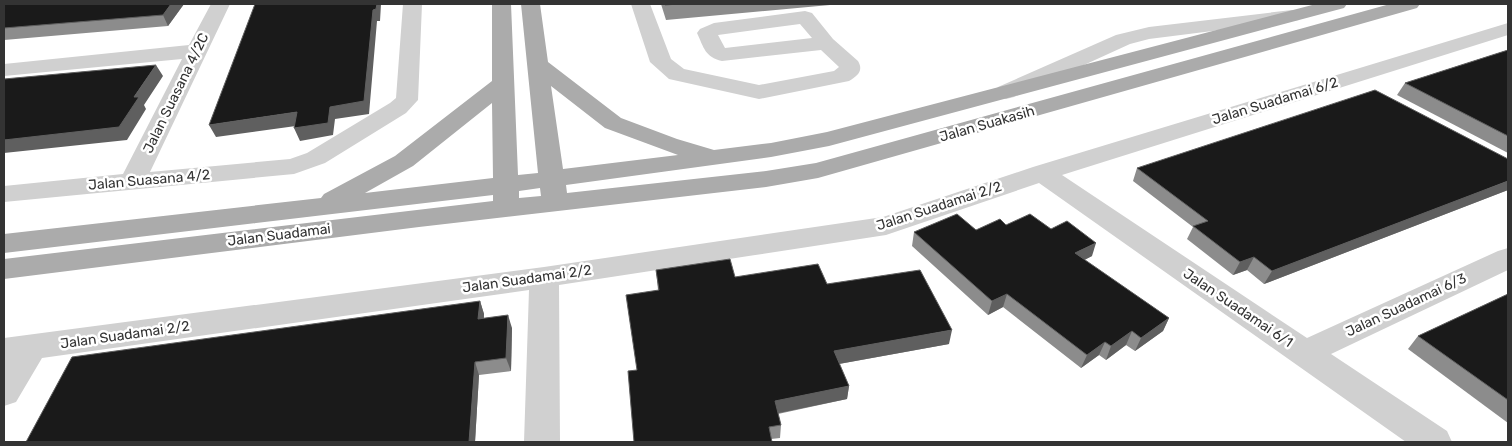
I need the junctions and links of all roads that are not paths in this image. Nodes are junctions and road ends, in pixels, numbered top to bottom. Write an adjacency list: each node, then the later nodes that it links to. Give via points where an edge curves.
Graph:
1 (220, 4): 10 (street, Jalan Suasana 4/2C)
2 (412, 4): 18 (street, Jalan Suasana 4/2, via 407,100 398,108 316,158 294,166)
3 (501, 4): 14 (main road)
4 (530, 4): 11 (main road)
5 (641, 4): 9 (street, via 661,62 677,74 759,92 841,76 850,71 850,66)
6 (1337, 4): 16 (main road, Jalan Suakasih, via 829,139)
7 (1410, 4): 19 (main road, Jalan Suakasih, via 818,170 766,179)
8 (1508, 29): 13 (street, Jalan Suadamai 6/2)
9 (826, 43): 9 (street, via 805,17 714,29 707,33 716,52 722,55)
10 (195, 51): 12 (street); 18 (street, Jalan Suasana 4/2C)
11 (536, 64): 16 (main road, via 613,123 668,144); 19 (main road)
12 (4, 70)
13 (1345, 79): 15 (street); 17 (street, Jalan Suadamai 6/2)
14 (503, 83): 21 (main road); 22 (main road, via 404,162)
15 (1371, 92)
16 (717, 157): 19 (main road, Jalan Suakasih)
17 (1042, 173): 26 (street, Jalan Suadamai 2/2, via 886,226); 28 (street, Jalan Suadamai 6/1)
18 (132, 182): 20 (street, Jalan Suasana 4/2)
19 (554, 191): 21 (main road, Jalan Suadamai)
20 (4, 194)
21 (505, 197): 22 (main road, Jalan Suadamai); 25 (main road, Jalan Suadamai)
22 (318, 208): 23 (main road, Jalan Suadamai)
23 (4, 244)
24 (1508, 258): 28 (street, Jalan Suadamai 6/3)
25 (4, 269)
26 (544, 277): 27 (street, Jalan Suadamai 2/2); 30 (street)
27 (17, 350): 29 (street)
28 (1304, 353): 31 (street, Jalan Suadamai 6/1)
29 (4, 392)
30 (542, 442)
31 (1434, 442)

